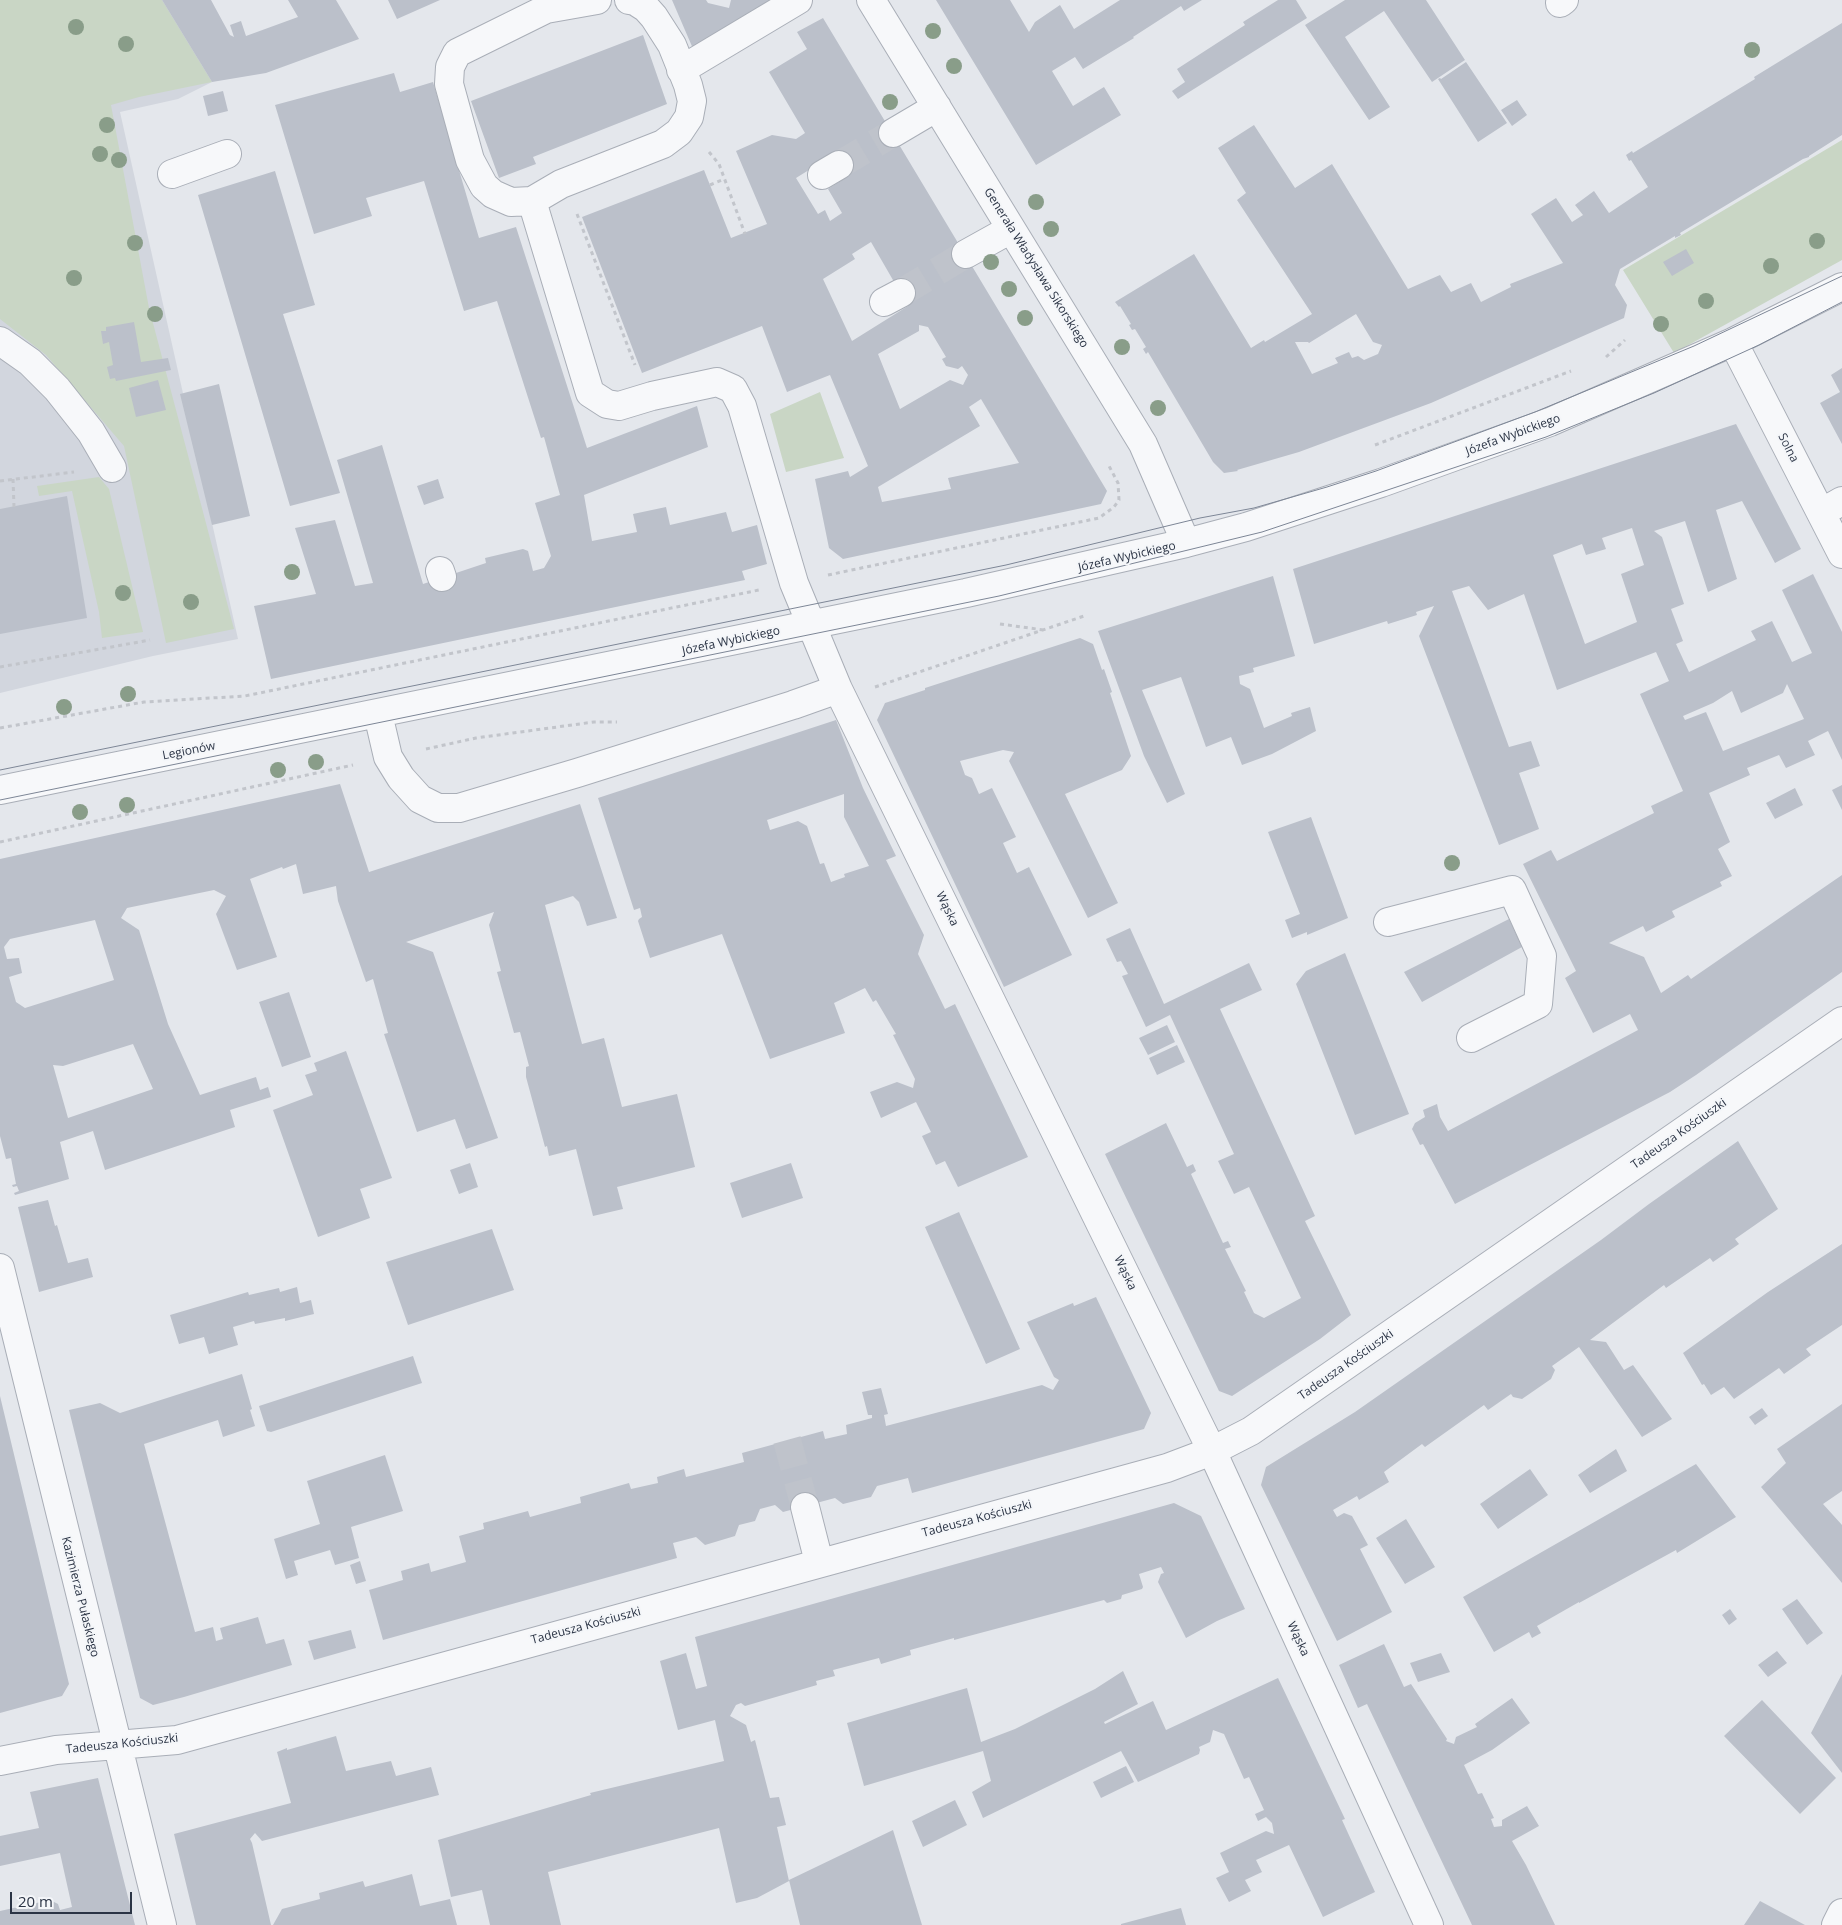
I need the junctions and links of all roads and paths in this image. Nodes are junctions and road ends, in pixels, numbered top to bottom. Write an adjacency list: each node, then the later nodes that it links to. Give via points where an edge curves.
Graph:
1 (597, 0): 13 (street, via 546,9 457,53 450,67 449,84 470,160 484,186 511,202)
2 (629, 0): 5 (street, via 640,4 654,16 672,45)
3 (798, 0): 5 (street)
4 (871, 0): 6 (street, Generała Władysława Sikorskiego)
5 (682, 70): 13 (street, via 692,101 689,117 679,132 663,144 561,184)
6 (937, 107): 7 (street); 14 (street, Generała Władysława Sikorskiego)
7 (893, 133)
8 (227, 154): 10 (street)
9 (719, 164): 11 (path)
10 (172, 174)
11 (724, 179): 12 (path); 15 (path)
12 (710, 185)
13 (532, 201): 34 (street, Wąska, via 590,393 607,404 619,406 717,382 733,389 742,406)
14 (1011, 229): 17 (street); 32 (street, Generała Władysława Sikorskiego, via 1143,444)
15 (745, 234)
16 (592, 250): 23 (path)
17 (966, 254)
18 (1842, 287): 21 (street, Józefa Wybickiego)
19 (1625, 340): 22 (path)
20 (0, 341): 27 (street, via 30,362 57,389 90,432)
21 (1733, 342): 31 (street, Solna); 32 (street, Józefa Wybickiego, via 1599,401 1496,441 1270,520)
22 (1604, 359)
23 (635, 366)
24 (1574, 370): 25 (path)
25 (1370, 447)
26 (1108, 464): 34 (path, via 1118,483 1119,500 1099,518)
27 (112, 468): 28 (path)
28 (13, 479): 29 (path); 30 (path)
29 (0, 481)
30 (14, 507)
31 (1832, 507): 33 (street, Solna)
32 (1186, 543): 36 (street, Józefa Wybickiego)
33 (1842, 554)
34 (794, 583): 36 (street, Wąska); 42 (path, via 245,696 144,702)
35 (1084, 616): 39 (path, via 875,687 866,702)
36 (811, 624): 39 (street, Wąska); 40 (street, Józefa Wybickiego)
37 (150, 640): 38 (path)
38 (0, 667)
39 (843, 699): 40 (street, via 792,706 459,808 438,808 420,799 388,757); 51 (street, Wąska)
40 (378, 714): 45 (street, Legionów)
41 (620, 722): 43 (path, via 594,722 476,738)
42 (0, 728)
43 (419, 751)
44 (340, 768): 46 (path)
45 (0, 790)
46 (0, 842)
47 (1388, 922): 49 (street, via 1512,890 1542,956 1538,1004)
48 (1842, 1022): 51 (street, Tadeusza Kościuszki, via 1251,1431)
49 (1471, 1038)
50 (0, 1268): 54 (street, Kazimierza Pułaskiego)
51 (1212, 1451): 53 (street, Tadeusza Kościuszki, via 1168,1468); 58 (street, Wąska)
52 (804, 1507): 53 (street)
53 (819, 1562): 54 (street, Tadeusza Kościuszki, via 177,1740)
54 (116, 1745): 55 (street, Tadeusza Kościuszki, via 56,1750); 57 (street, Kazimierza Pułaskiego)
55 (0, 1761)
56 (1842, 1913): 59 (street)
57 (162, 1925)
58 (1429, 1925)
59 (1836, 1925)

